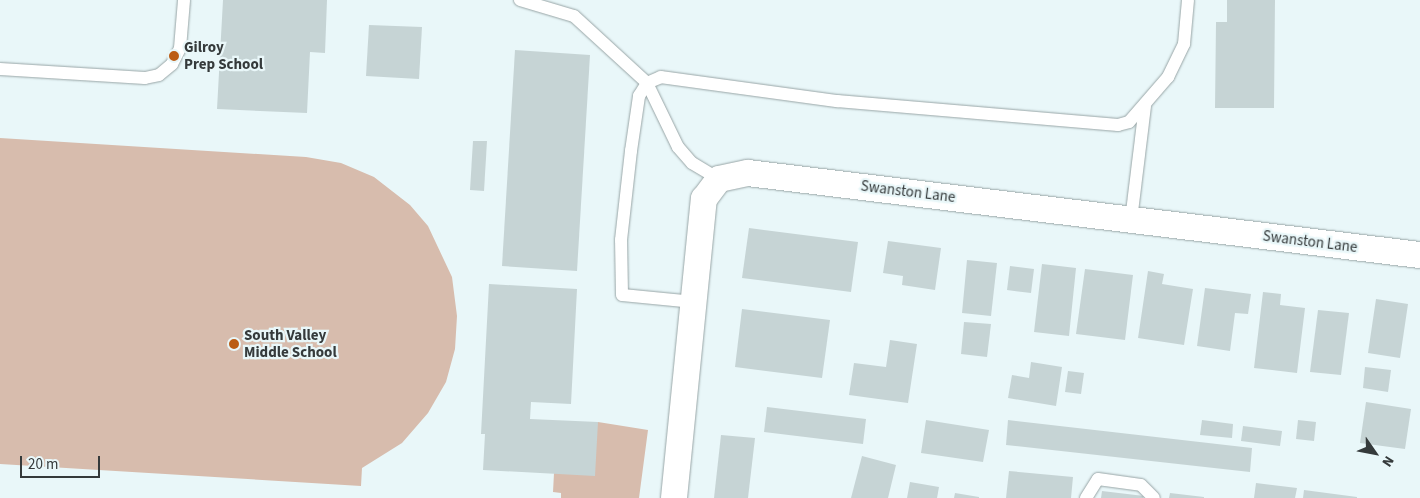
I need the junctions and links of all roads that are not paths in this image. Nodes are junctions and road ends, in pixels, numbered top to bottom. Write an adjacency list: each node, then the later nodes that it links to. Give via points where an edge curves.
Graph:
1 (184, 0): 4 (lane, via 180,48 172,64 159,75 145,78)
2 (520, 0): 5 (lane, via 574,16)
3 (1188, 0): 6 (lane, via 1184,44 1168,77)
4 (0, 69)
5 (647, 83): 6 (lane, via 661,76 837,101 1118,125 1129,122); 7 (lane, via 678,147 692,163); 10 (lane, via 639,96 631,151 621,240 622,295)
6 (1145, 106): 8 (lane)
7 (719, 179): 8 (street, Swanston Lane, via 748,173); 10 (street, via 704,199)
8 (1131, 220): 9 (street, Swanston Lane)
9 (1420, 255)
10 (694, 302): 11 (street)
11 (674, 498)
12 (1086, 498): 13 (lane, via 1098,479 1141,485)
13 (1154, 498)

